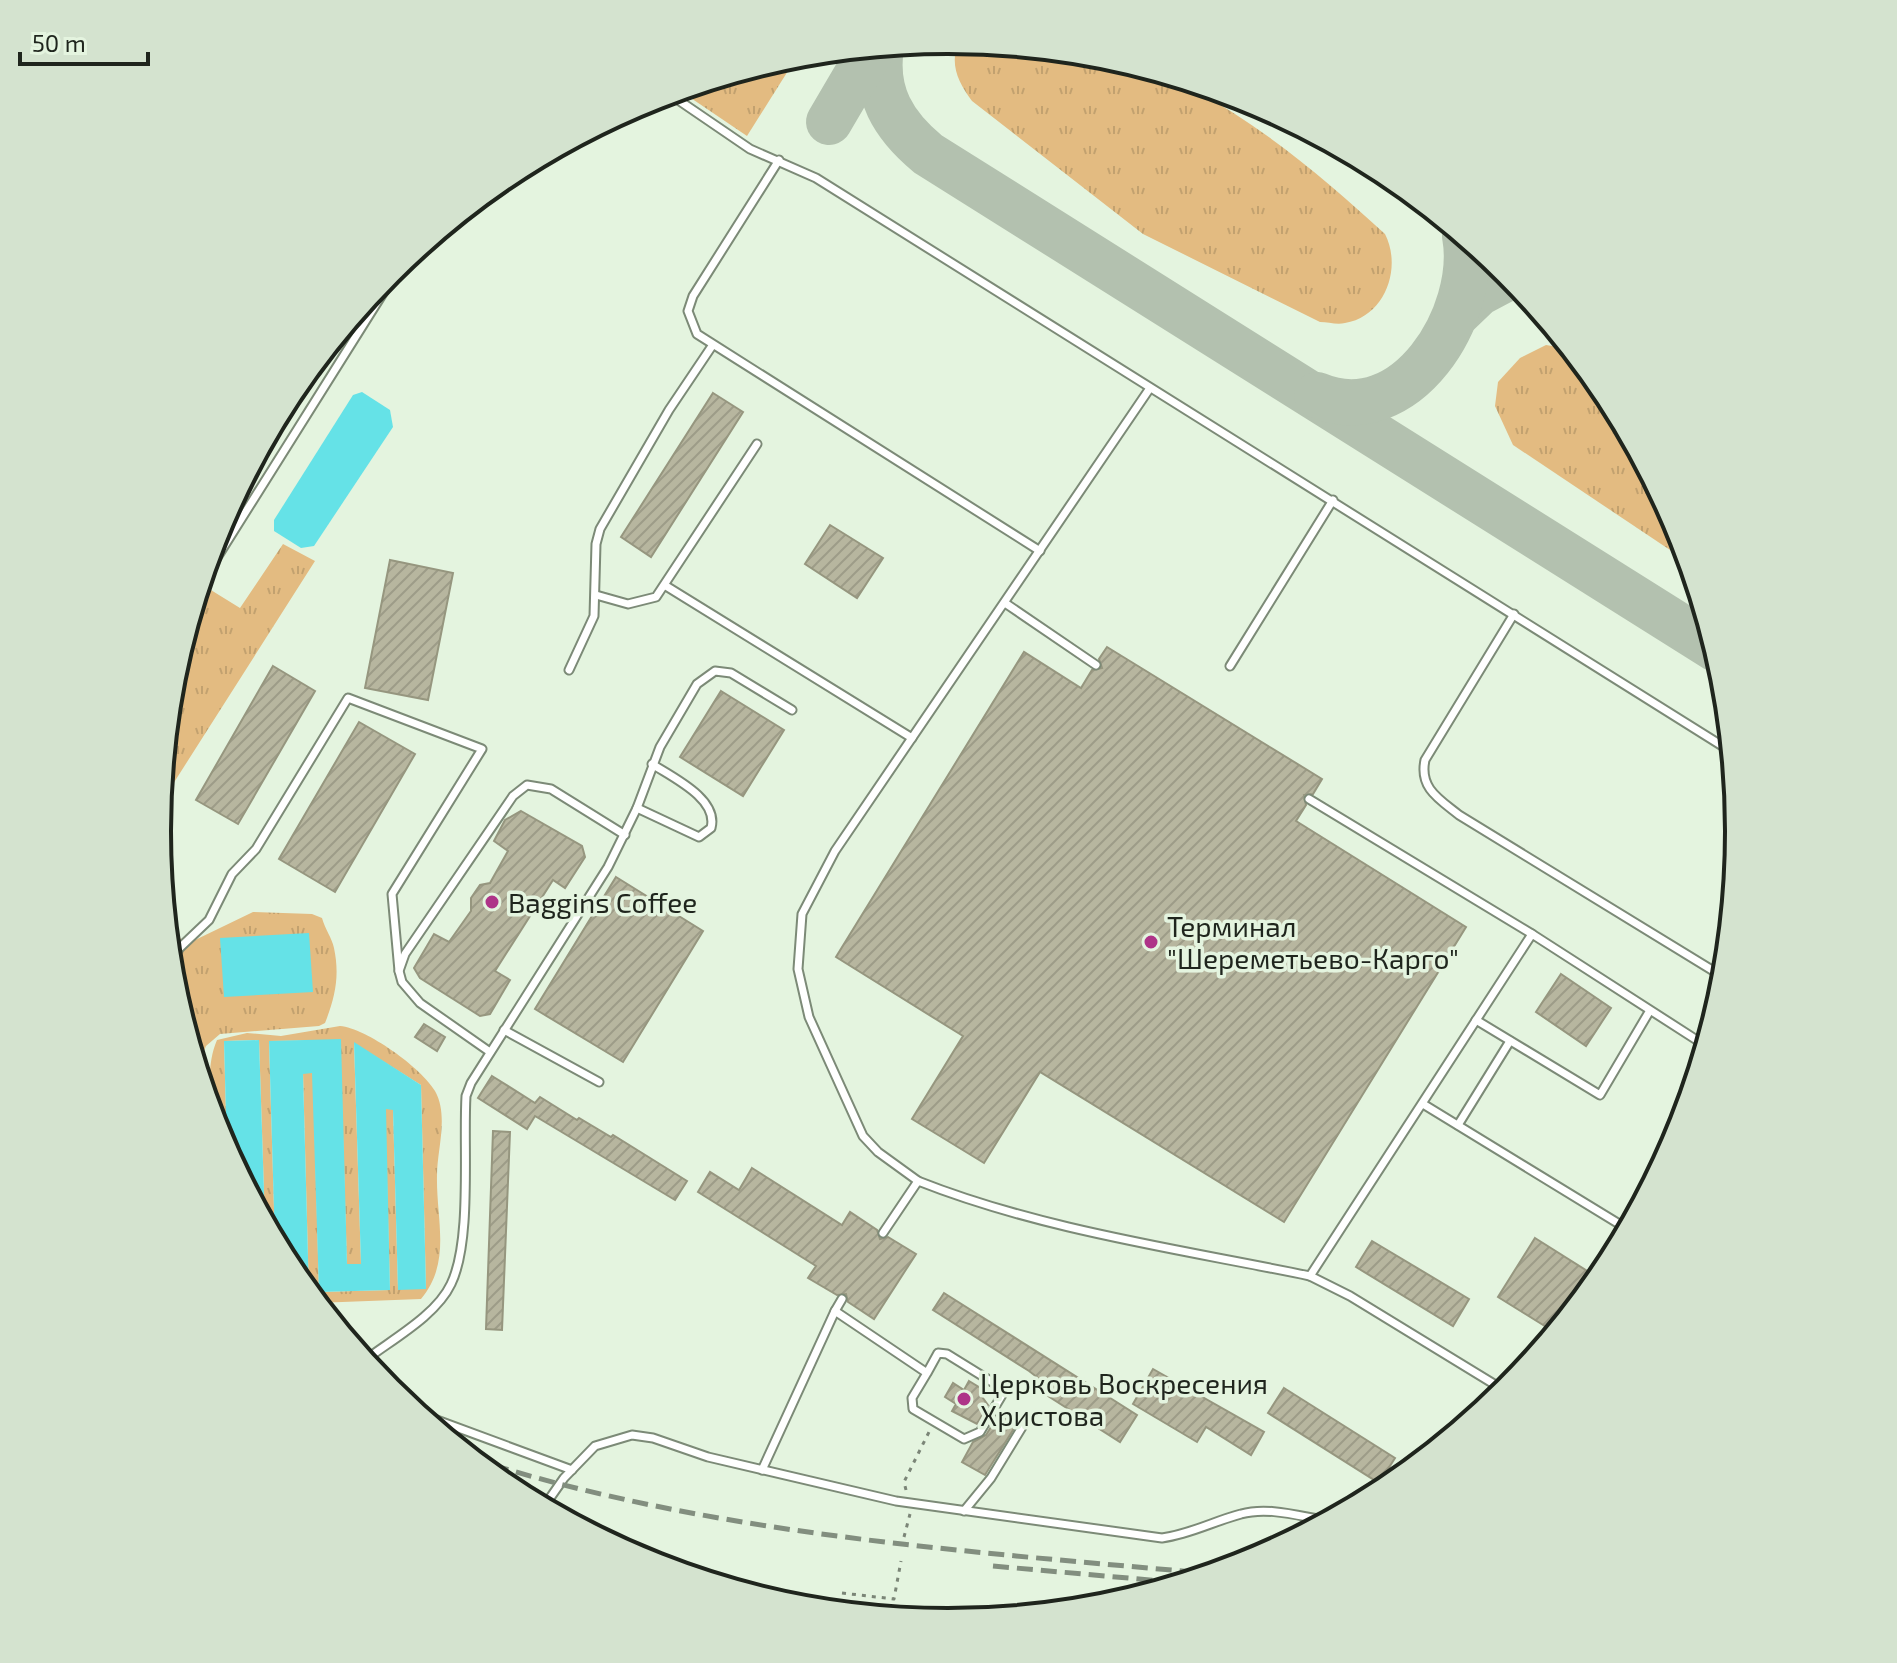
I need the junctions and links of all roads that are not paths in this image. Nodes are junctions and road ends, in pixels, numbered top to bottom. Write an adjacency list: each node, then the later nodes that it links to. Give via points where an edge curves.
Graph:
1 (681, 102): 2 (lane, via 750,149)
2 (779, 160): 4 (lane, via 693,296 688,311 697,334); 5 (lane, via 816,178)
3 (372, 310): 8 (lane)
4 (712, 346): 9 (lane); 11 (lane, via 600,529)
5 (1150, 388): 7 (lane); 9 (lane)
6 (757, 444): 10 (lane)
7 (1333, 500): 13 (lane); 15 (lane)
8 (227, 541)
9 (1040, 551): 12 (lane)
10 (666, 586): 11 (lane, via 656,597 628,604); 18 (lane)
11 (596, 595): 16 (lane, via 594,616)
12 (1005, 603): 14 (lane); 18 (lane)
13 (1514, 614): 19 (lane); 27 (lane, via 1425,760 1427,787 1459,815)
14 (1096, 665)
15 (1230, 666)
16 (569, 670)
17 (792, 710): 20 (lane, via 731,673 715,671 697,684)
18 (912, 738): 37 (lane, via 835,851 802,914 798,969 825,1059 863,1136)
19 (1720, 745)
20 (652, 764): 22 (lane); 22 (lane, via 706,805 711,828 699,837)
21 (1309, 799): 24 (lane)
22 (637, 808): 23 (lane)
23 (625, 835): 26 (lane, via 551,789 521,788 405,954); 30 (lane)
24 (1532, 934): 28 (lane); 29 (lane)
25 (180, 947): 26 (lane, via 209,920 232,874 256,849 348,698 482,749 392,894)
26 (399, 971): 33 (lane, via 420,1003)
27 (1713, 971)
28 (1649, 1012): 31 (lane, via 1600,1095); 32 (lane)
29 (1476, 1020): 31 (lane); 35 (lane)
30 (504, 1030): 33 (lane); 34 (lane)
31 (1510, 1041): 36 (lane)
32 (1698, 1041)
33 (490, 1052): 43 (lane, via 466,1096 461,1251 450,1286 429,1310)
34 (599, 1082)
35 (1423, 1104): 36 (lane); 40 (lane)
36 (1458, 1125): 38 (lane)
37 (918, 1181): 39 (lane); 40 (lane, via 963,1198 1106,1234)
38 (1619, 1224)
39 (883, 1233)
40 (1310, 1276): 45 (lane)
41 (842, 1299): 42 (lane)
42 (835, 1311): 44 (lane); 49 (lane)
43 (373, 1354)
44 (927, 1373): 44 (lane, via 912,1398 913,1409 964,1439 980,1432 1002,1395 997,1385 947,1354 938,1353)
45 (1494, 1384)
46 (1027, 1419): 51 (lane)
47 (444, 1423): 48 (lane)
48 (572, 1470): 49 (lane, via 595,1446 632,1435); 50 (lane)
49 (762, 1470): 51 (lane)
50 (550, 1499)
51 (964, 1511): 52 (lane, via 1162,1538 1262,1511)
52 (1312, 1518)

